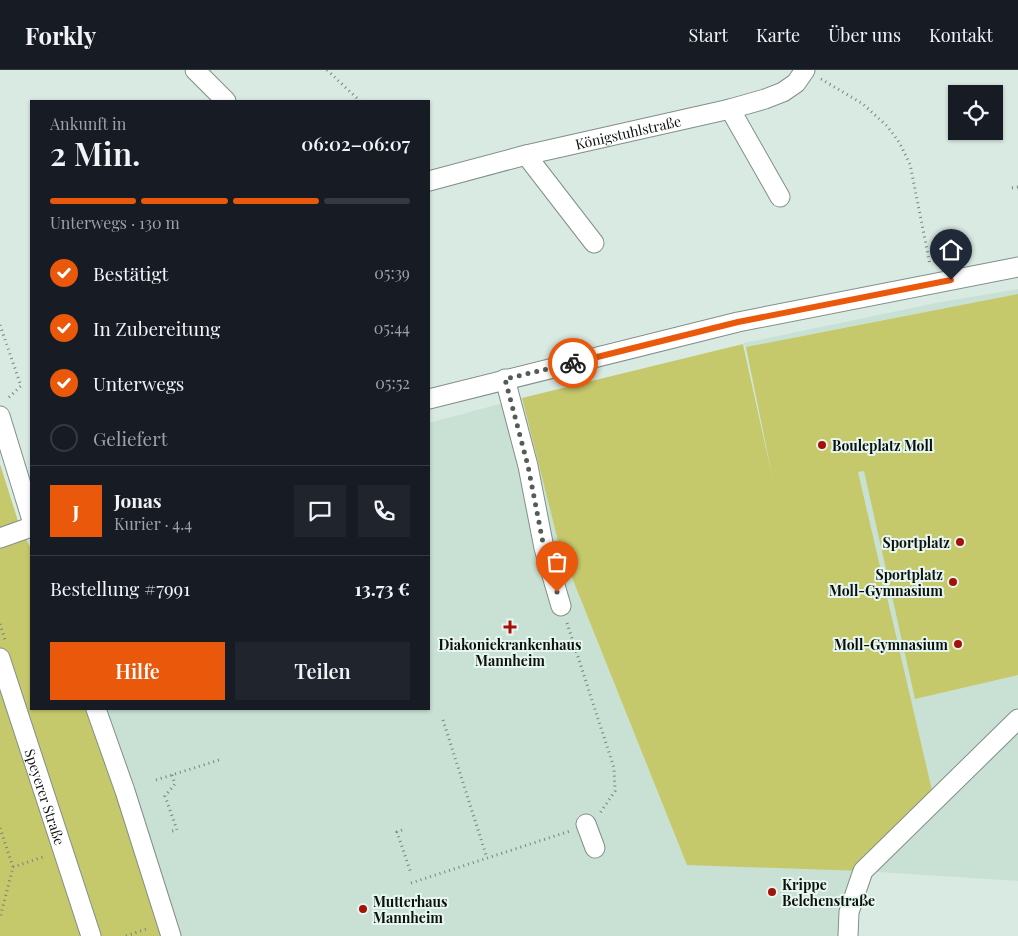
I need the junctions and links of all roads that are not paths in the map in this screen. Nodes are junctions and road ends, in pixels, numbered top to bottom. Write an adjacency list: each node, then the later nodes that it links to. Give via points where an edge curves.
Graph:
1 (195, 70): 3 (street)
2 (810, 72): 4 (street, Königstuhlstraße, via 783,92)
3 (225, 100)
4 (730, 109): 5 (street, Königstuhlstraße); 7 (street)
5 (526, 155): 6 (street, Königstuhlstraße); 8 (street)
6 (430, 181)
7 (780, 197)
8 (594, 243)
9 (1018, 267): 10 (street, via 738,322)
10 (505, 379): 11 (street); 16 (street, via 528,466 544,548)
11 (430, 399)
12 (0, 416): 13 (street)
13 (30, 514)
14 (30, 527): 15 (street)
15 (0, 538)
16 (561, 606)
17 (0, 658): 23 (street, Speyerer Straße)
18 (96, 710): 22 (street, via 124,791)
19 (1018, 718): 24 (street, via 863,871 849,912)
20 (586, 824): 21 (street)
21 (595, 848)
22 (163, 931)
23 (91, 936)
24 (848, 936)

